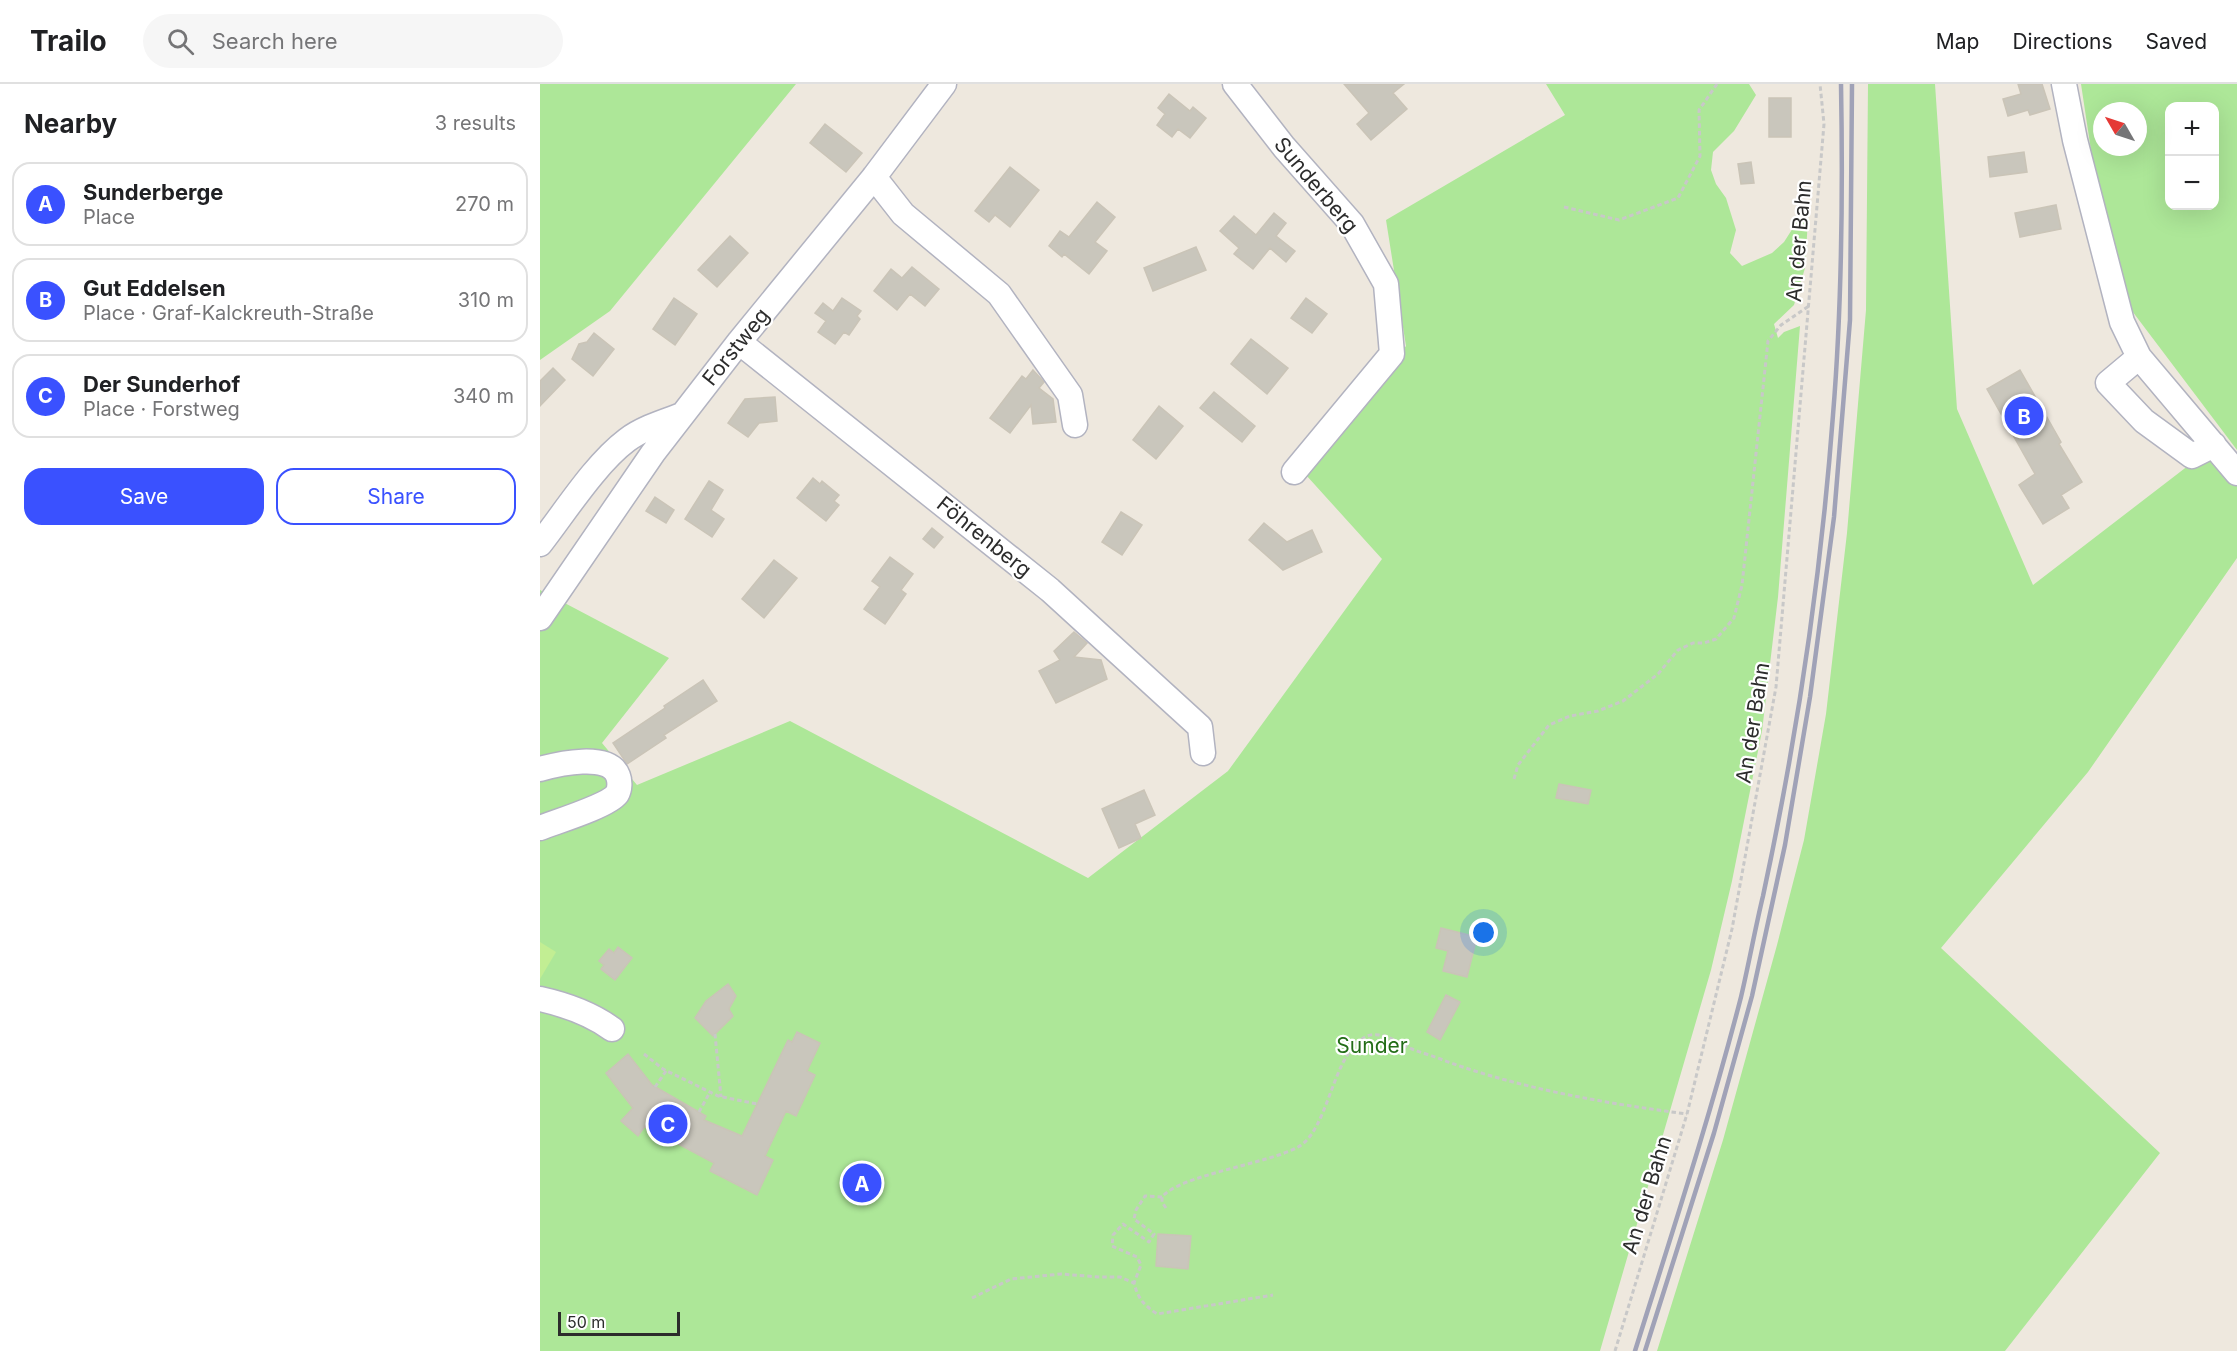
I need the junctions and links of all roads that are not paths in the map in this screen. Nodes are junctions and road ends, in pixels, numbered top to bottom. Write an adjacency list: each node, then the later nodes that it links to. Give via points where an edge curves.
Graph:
1 (944, 84): 4 (street, Forstweg)
2 (1235, 84): 10 (street, Sunderberg, via 1352,224 1386,284 1392,354)
3 (2064, 84): 6 (street, via 2122,322)
4 (874, 177): 5 (street, Forstweg); 8 (street, via 903,214 999,294 1070,395)
5 (739, 342): 7 (street, Forstweg); 14 (street, Föhrenberg, via 1050,590 1200,727)
6 (2139, 357): 9 (street); 9 (street, via 2108,382 2144,421 2192,456)
7 (682, 415): 12 (street, via 650,426 626,440 596,471); 13 (street, Forstweg)
8 (1075, 425)
9 (2214, 446): 11 (street)
10 (1294, 472)
11 (2237, 473)
12 (540, 544)
13 (540, 618)
14 (1203, 753)
15 (540, 769): 16 (street, via 580,762 605,764 616,772 620,782 616,794 603,803)
16 (540, 828)
17 (540, 999): 18 (street, via 596,1017)
18 (612, 1029)

